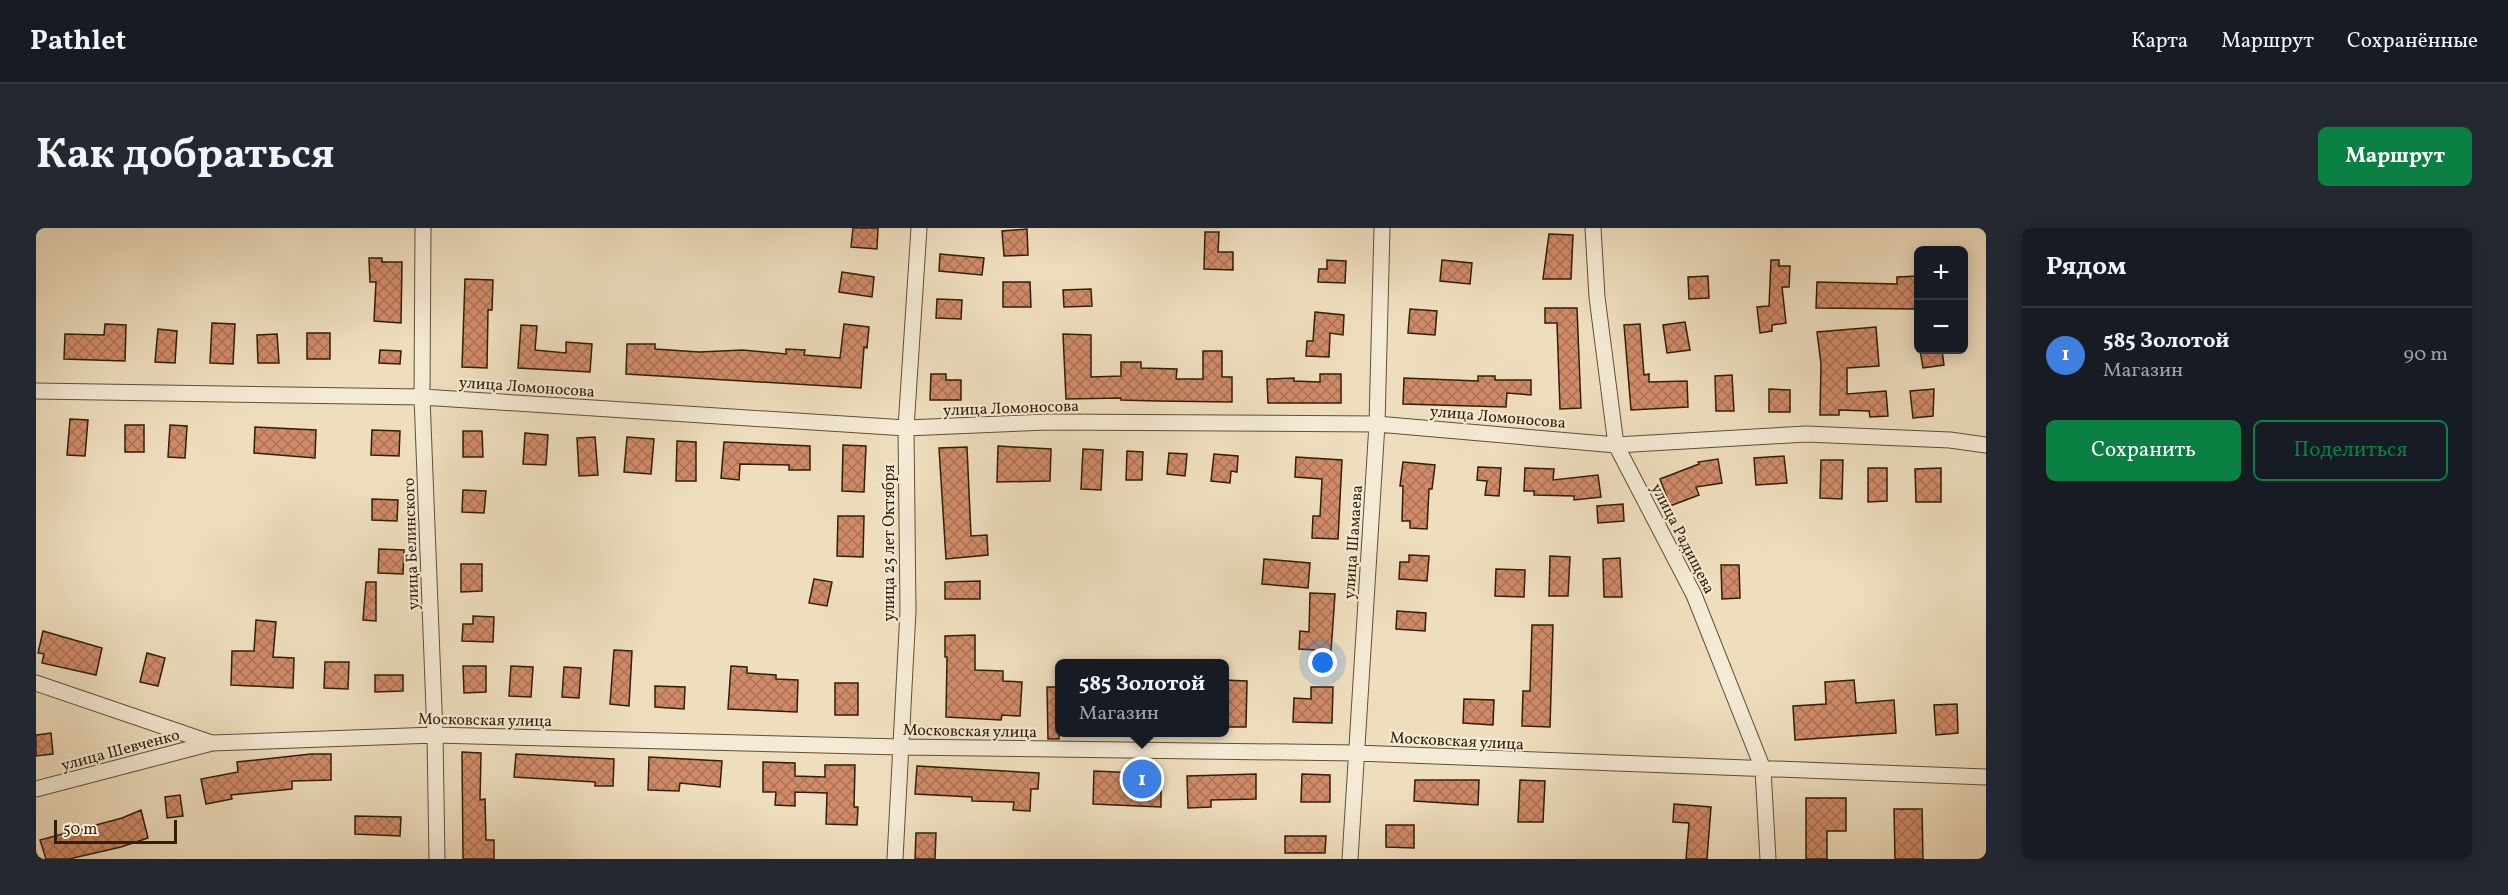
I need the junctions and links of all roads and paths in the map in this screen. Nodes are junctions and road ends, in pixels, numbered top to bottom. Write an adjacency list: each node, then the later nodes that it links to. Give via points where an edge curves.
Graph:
1 (423, 228): 6 (street, улица Белинского)
2 (919, 228): 8 (street, улица 25 лет Октября)
3 (1382, 228): 7 (street, улица Шамаева)
4 (1593, 228): 9 (street, улица Радищева, via 1597,297)
5 (36, 391): 6 (street, улица Ломоносова)
6 (422, 397): 8 (street, улица Ломоносова); 12 (street, улица Белинского)
7 (1377, 424): 8 (street, улица Ломоносова, via 1048,422); 9 (street, улица Ломоносова); 15 (street, улица Шамаева)
8 (906, 428): 14 (street, улица 25 лет Октября, via 908,611)
9 (1616, 445): 10 (street, улица Ломоносова, via 1806,434); 16 (street, улица Радищева, via 1694,595)
10 (1986, 445)
11 (36, 683): 13 (street, Московская улица)
12 (435, 735): 13 (street, Московская улица); 14 (street, Московская улица); 19 (street, улица Белинского)
13 (212, 743): 18 (street, улица Шевченко)
14 (901, 747): 15 (street, Московская улица); 20 (street, улица 25 лет Октября)
15 (1356, 753): 16 (street, Московская улица); 21 (street, улица Шамаева)
16 (1763, 770): 17 (street, Московская улица); 22 (street, улица Радищева)
17 (1986, 777)
18 (36, 789)
19 (437, 859)
20 (896, 859)
21 (1350, 859)
22 (1768, 859)

